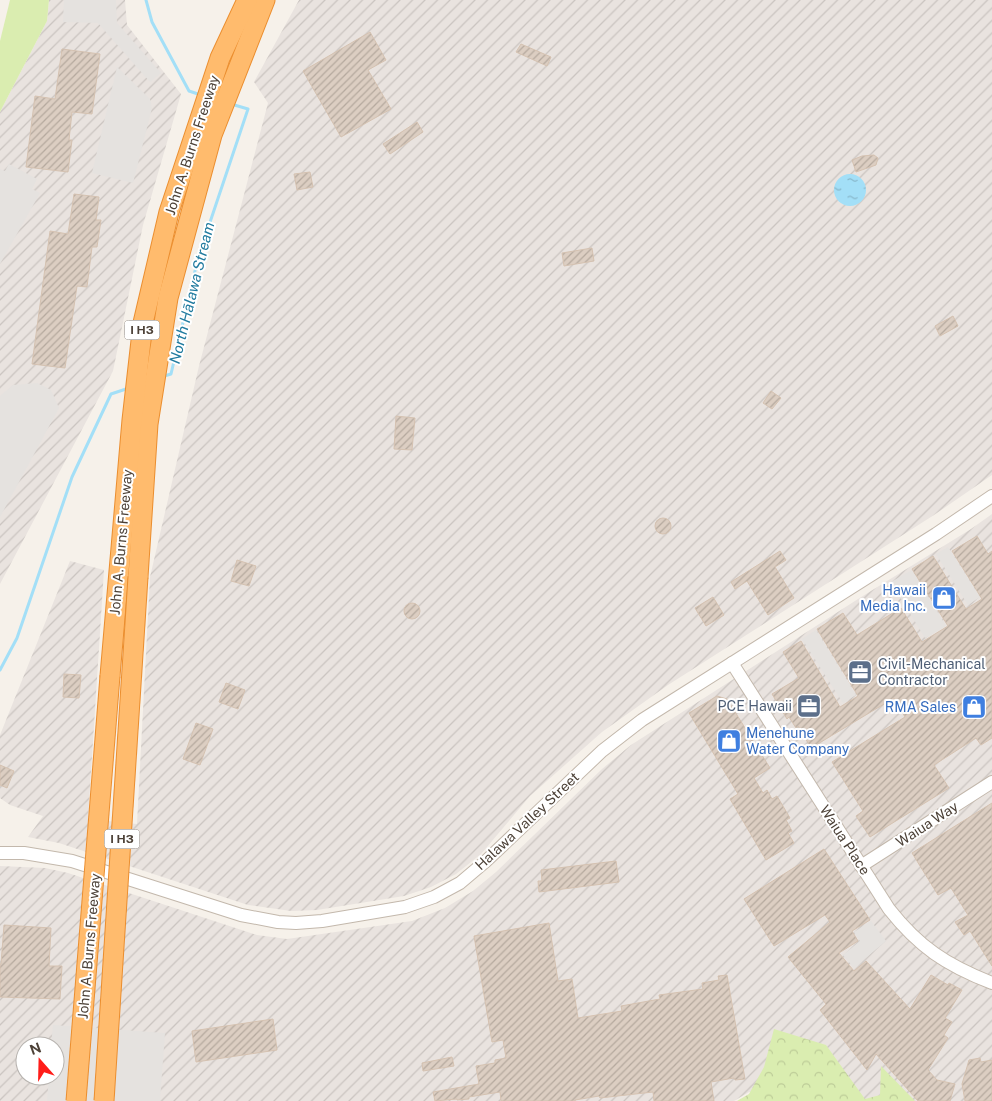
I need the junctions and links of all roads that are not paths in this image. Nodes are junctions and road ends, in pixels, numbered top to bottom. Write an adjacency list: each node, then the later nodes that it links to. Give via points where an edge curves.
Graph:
1 (247, 0): 9 (highway, John A. Burns Freeway / I H3, bridge, via 220,58 171,204 143,323 126,488)
2 (265, 0): 10 (highway, John A. Burns Freeway / I H3, bridge, via 212,134 168,298 148,424)
3 (992, 496): 4 (street, Halawa Valley Street)
4 (732, 663): 6 (street, Halawa Valley Street, via 648,716 602,751 460,883 405,907 322,921 278,922 241,915 72,861 24,853); 7 (street, Waiua Place)
5 (992, 782): 7 (street, Waiua Way)
6 (0, 853)
7 (861, 866): 8 (street, Waiua Place, via 915,939 944,960)
8 (992, 983)
9 (76, 1101)
10 (104, 1101)

